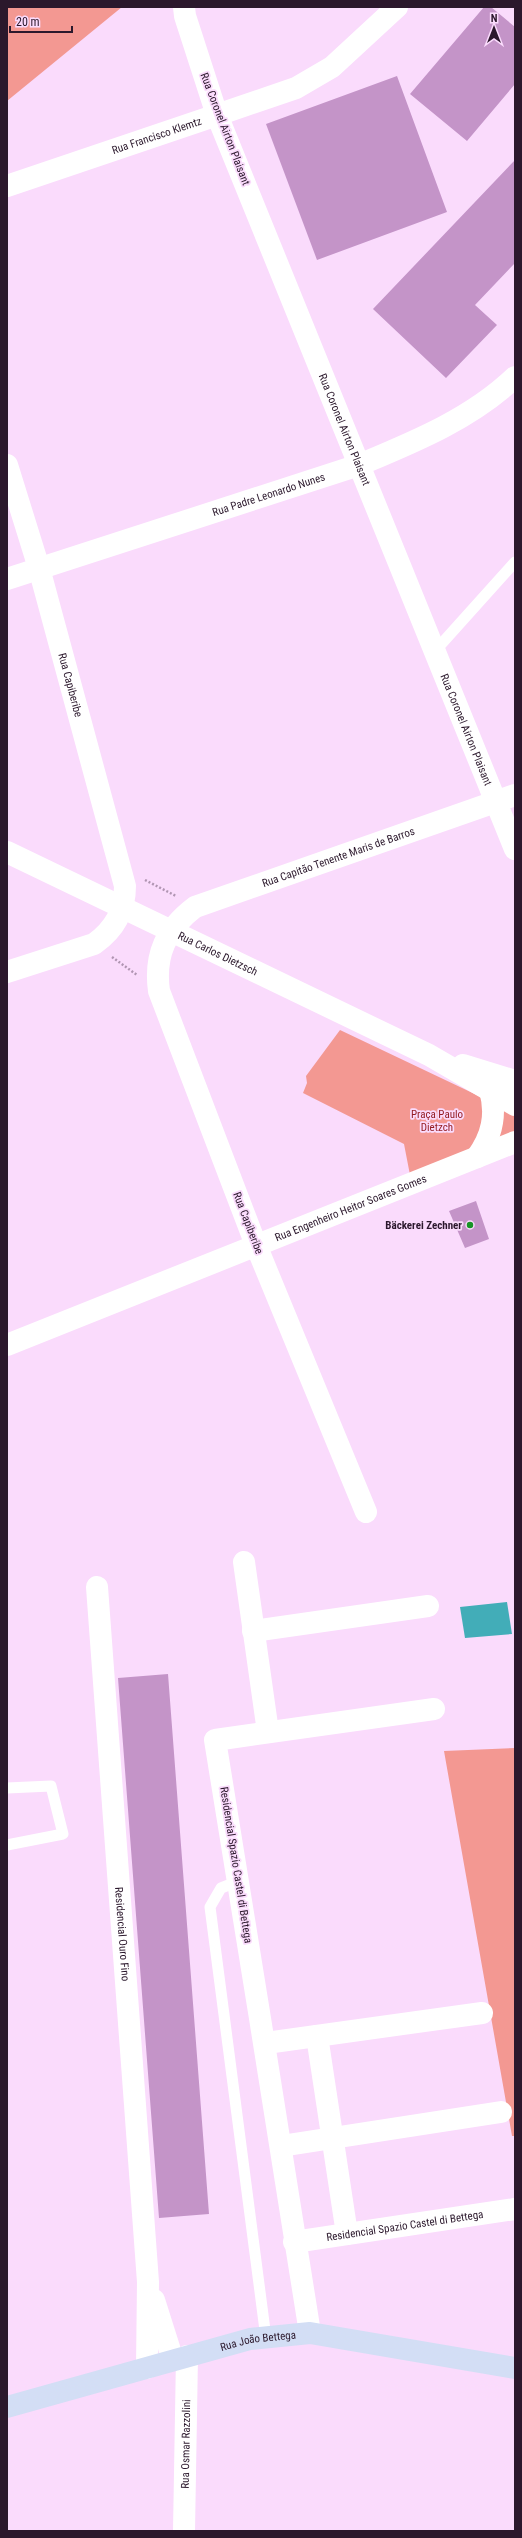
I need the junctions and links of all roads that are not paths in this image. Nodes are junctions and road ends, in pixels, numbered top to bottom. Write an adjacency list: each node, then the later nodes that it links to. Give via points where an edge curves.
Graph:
1 (184, 7): 3 (street, Rua Coronel Airton Plaisant)
2 (397, 7): 3 (street, Rua Francisco Klemtz, via 332,67 296,88)
3 (217, 115): 4 (street, Rua Francisco Klemtz); 7 (street, Rua Coronel Airton Plaisant)
4 (7, 186)
5 (515, 377): 7 (street, Rua Padre Leonardo Nunes, via 496,395 429,435)
6 (7, 465): 9 (street, Rua Capiberibe)
7 (359, 465): 9 (street, Rua Padre Leonardo Nunes); 11 (street, Rua Coronel Airton Plaisant)
8 (515, 562): 11 (lane)
9 (39, 568): 10 (street, Rua Padre Leonardo Nunes); 15 (street, Rua Capiberibe, via 125,886)
10 (7, 578)
11 (435, 651): 12 (street, Rua Coronel Airton Plaisant)
12 (506, 798): 13 (street, Rua Coronel Airton Plaisant); 16 (street, Rua Capitão Tenente Maris de Barros, via 195,907 181,917)
13 (515, 849)
14 (7, 852): 15 (street, Rua Carlos Dietzsch)
15 (123, 908): 16 (street, Rua Carlos Dietzsch); 17 (street, via 110,931 94,944)
16 (170, 931): 18 (street, Rua Carlos Dietzsch); 24 (street, Rua Capiberibe, via 164,942 158,966 159,991)
17 (7, 972)
18 (429, 1055): 19 (street, Rua Carlos Dietzsch); 20 (street, Rua Carlos Dietzsch)
19 (515, 1081)
20 (490, 1090): 21 (street, Rua Carlos Dietzsch); 23 (street, via 493,1121 486,1144)
21 (515, 1105)
22 (515, 1142): 23 (street, Rua Engenheiro Heitor Soares Gomes)
23 (477, 1157): 24 (street, Rua Engenheiro Heitor Soares Gomes)
24 (256, 1245): 25 (street, Rua Engenheiro Heitor Soares Gomes); 26 (street, Rua Capiberibe)
25 (7, 1345)
26 (366, 1512)
27 (244, 1562): 30 (street)
28 (96, 1587): 45 (street, Residencial Ouro Fino)
29 (428, 1606): 30 (street)
30 (253, 1631): 32 (street)
31 (434, 1709): 32 (street, Residencial Spazio Castel di Bettega)
32 (268, 1732): 35 (street, Residencial Spazio Castel di Bettega, via 215,1740)
33 (7, 1788): 34 (lane, via 51,1786 63,1834)
34 (7, 1845)
35 (239, 1881): 38 (street, Residencial Spazio Castel di Bettega); 47 (lane, via 221,1888 210,1907)
36 (482, 2012): 37 (street)
37 (317, 2036): 38 (street); 40 (street)
38 (266, 2043): 41 (street, Residencial Spazio Castel di Bettega)
39 (501, 2112): 40 (street)
40 (332, 2138): 41 (street); 43 (street)
41 (281, 2146): 44 (street, Residencial Spazio Castel di Bettega)
42 (515, 2209): 43 (street, Residencial Spazio Castel di Bettega)
43 (347, 2234): 44 (street, Residencial Spazio Castel di Bettega)
44 (294, 2242): 46 (street, Residencial Spazio Castel di Bettega)
45 (148, 2282): 48 (street, Residencial Ouro Fino); 49 (street, Residencial Ouro Fino)
46 (310, 2333): 47 (main road, Rua João Bettega); 50 (main road, Rua João Bettega)
47 (266, 2338): 48 (main road, Rua João Bettega, via 250,2339)
48 (180, 2358): 49 (main road, Rua João Bettega); 52 (street, Rua Osmar Razzolini)
49 (147, 2368): 51 (main road, Rua João Bettega)
50 (515, 2368)
51 (7, 2407)
52 (184, 2531)

